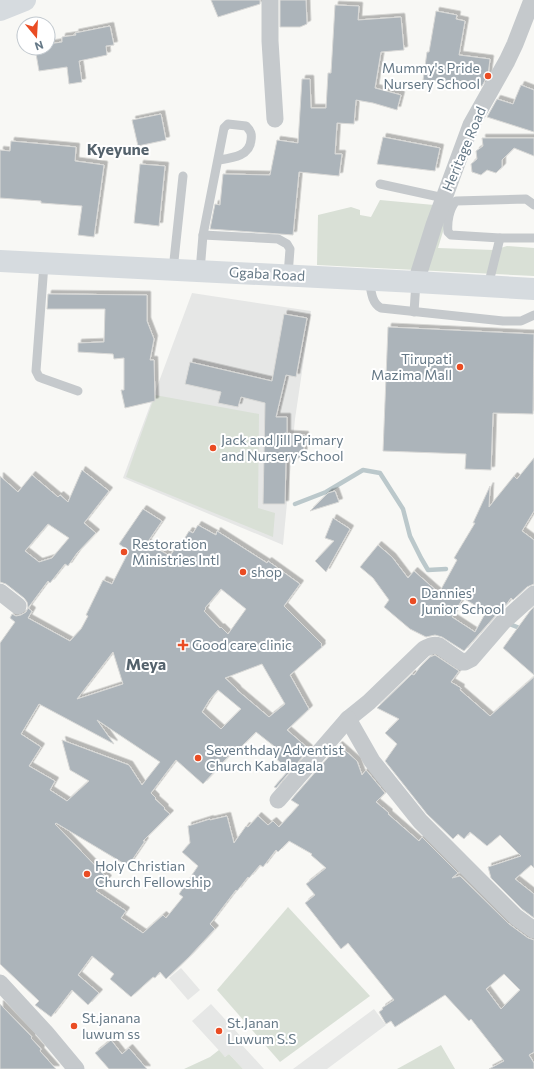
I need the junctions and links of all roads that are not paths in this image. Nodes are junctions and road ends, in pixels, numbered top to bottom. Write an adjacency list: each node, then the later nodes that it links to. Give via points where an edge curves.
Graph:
1 (25, 0): 4 (main road)
2 (270, 0): 5 (street)
3 (532, 0): 9 (street, Heritage Road, via 508,61 471,125)
4 (0, 10)
5 (275, 119)
6 (219, 160): 6 (lane, via 224,128 228,124 246,126 252,134 251,146 244,153); 11 (lane)
7 (183, 176): 16 (lane)
8 (380, 184): 9 (lane)
9 (444, 198): 20 (street, Heritage Road)
10 (534, 204): 12 (lane, via 526,200 456,202 452,205 447,224 451,235)
11 (203, 236): 17 (lane); 18 (lane, via 278,239 287,244 290,250)
12 (500, 238): 13 (lane); 21 (lane)
13 (534, 238)
14 (0, 261): 15 (main road, Ggaba Road)
15 (44, 264): 16 (main road, Ggaba Road); 25 (lane, via 36,371 44,380)
16 (173, 270): 17 (main road, Ggaba Road)
17 (200, 271): 18 (main road, Ggaba Road)
18 (288, 275): 19 (main road, Ggaba Road)
19 (369, 279): 20 (main road, Ggaba Road); 23 (lane, via 372,298 378,307)
20 (416, 282): 21 (main road, Ggaba Road); 23 (lane)
21 (488, 286): 22 (main road, Ggaba Road)
22 (534, 289)
23 (414, 312): 24 (lane, via 503,321 521,321)
24 (534, 315)
25 (78, 390)
26 (0, 592): 28 (street)
27 (534, 594): 29 (street, via 503,622 471,659 462,662 436,645 424,649)
28 (18, 606)
29 (348, 719): 30 (street); 31 (street, via 372,761 420,821 516,917)
30 (278, 800)
31 (534, 930)
32 (0, 983): 33 (street)
33 (76, 1069)

